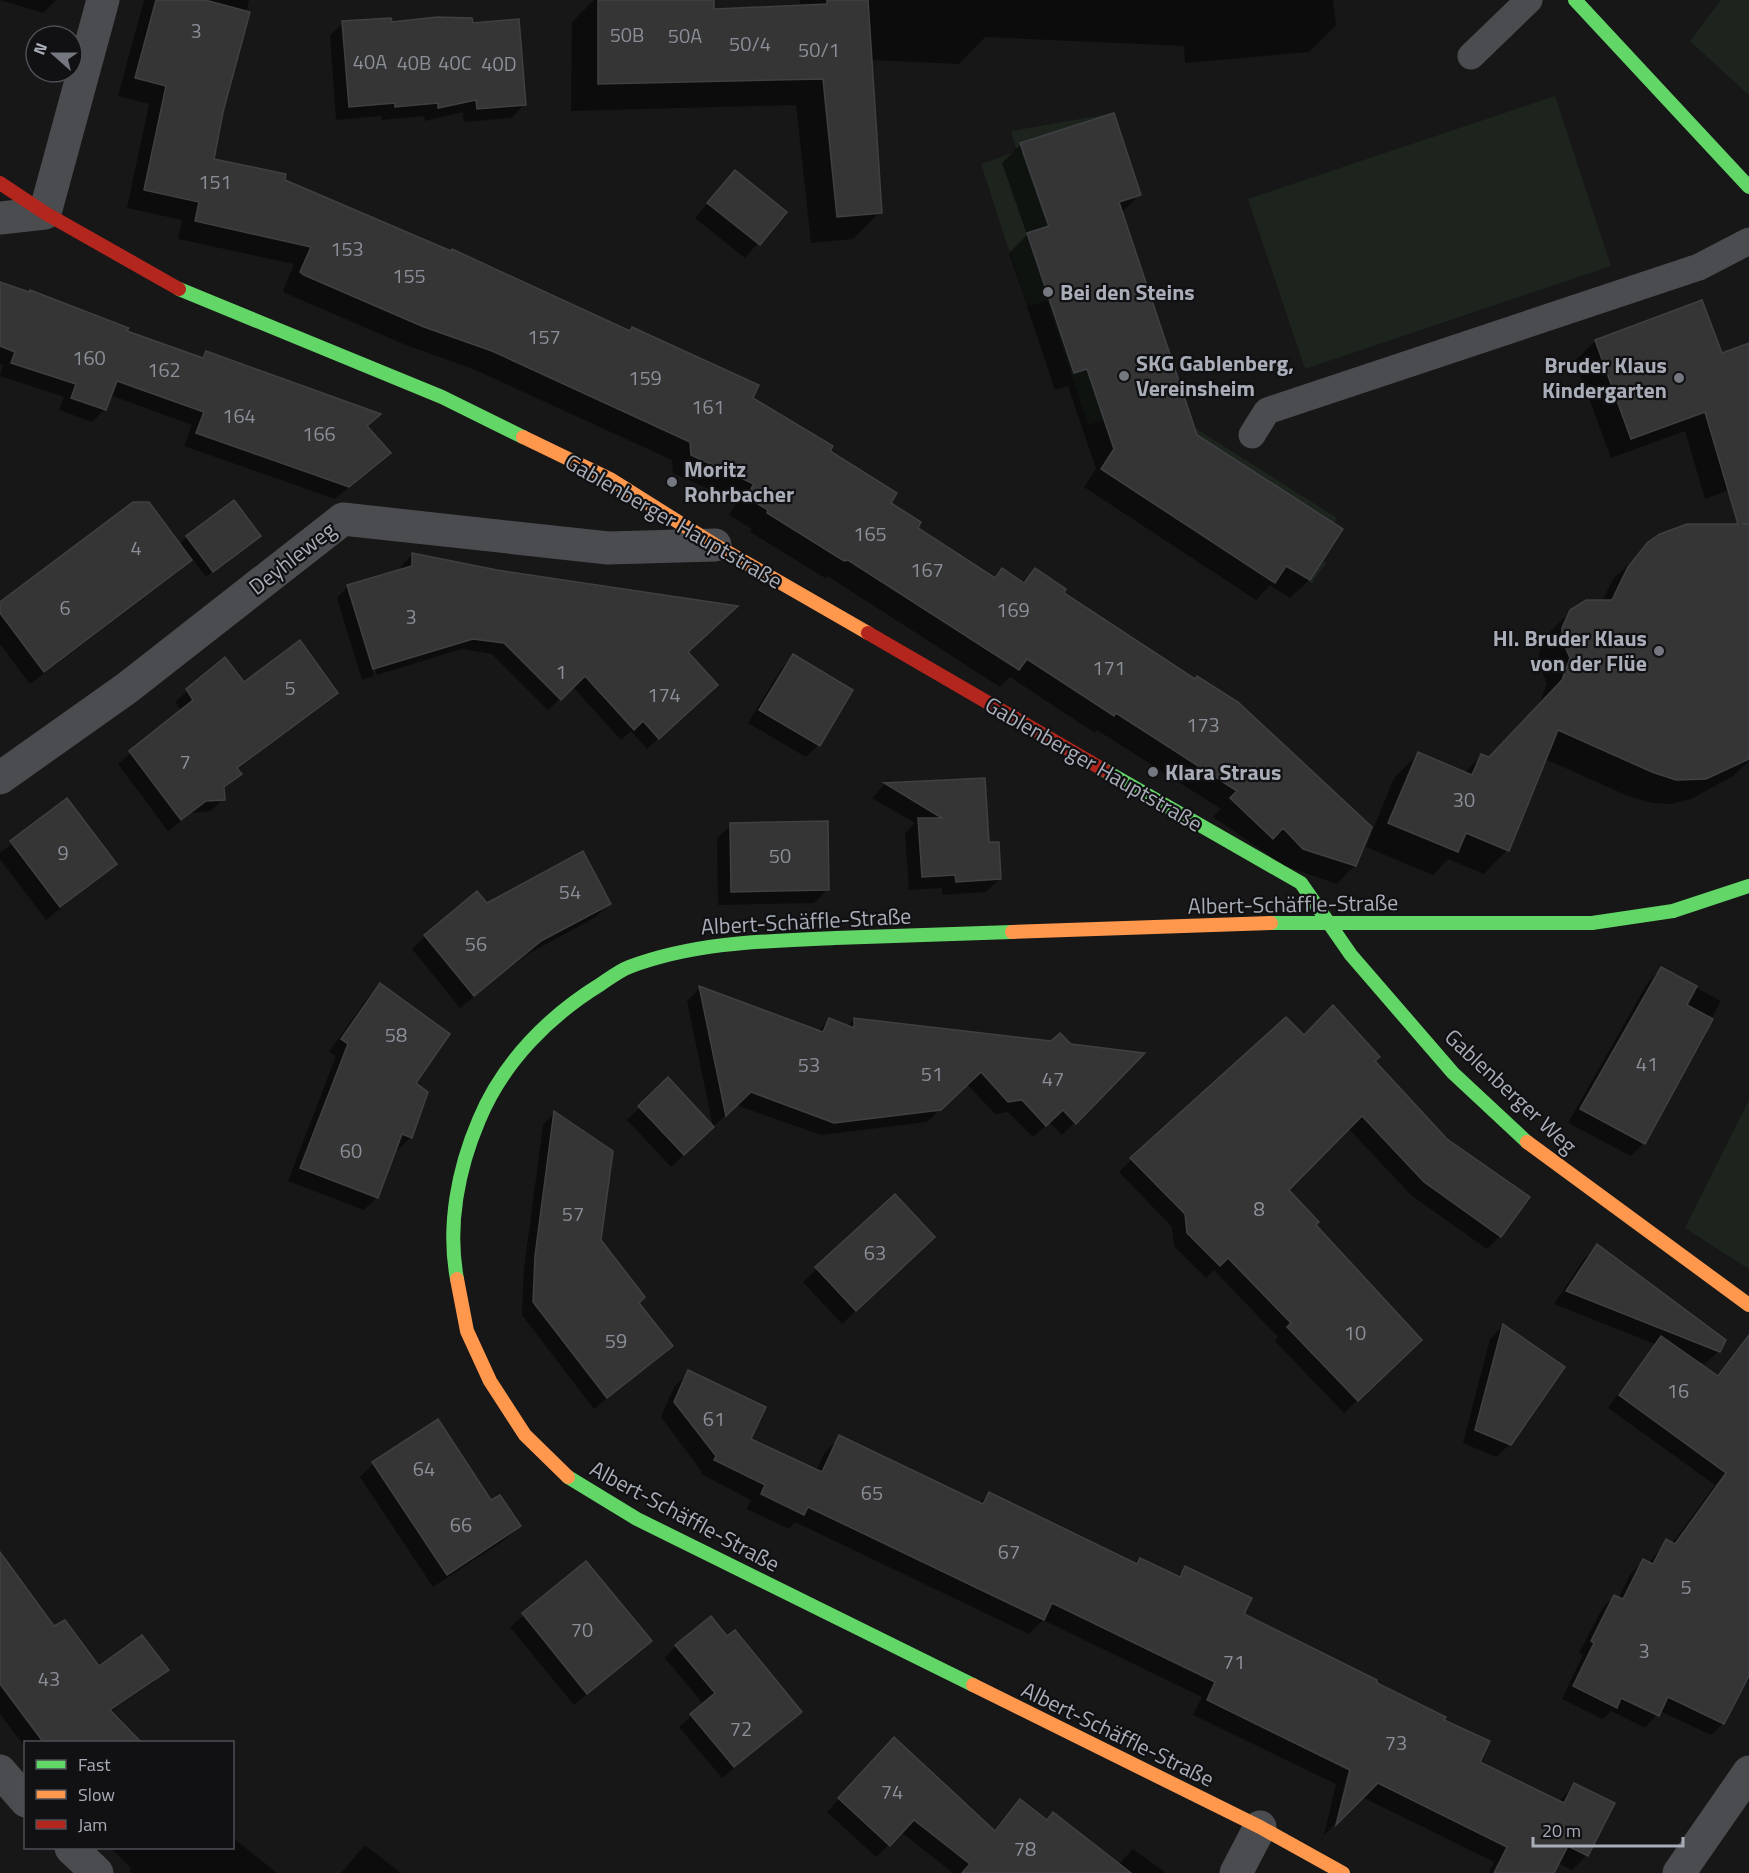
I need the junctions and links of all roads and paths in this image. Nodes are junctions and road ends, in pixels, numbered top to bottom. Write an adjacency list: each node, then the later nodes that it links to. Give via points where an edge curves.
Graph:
1 (104, 0): 7 (street)
2 (1529, 0): 4 (lane)
3 (1575, 0): 6 (street)
4 (1472, 56)
5 (0, 183): 7 (street, Gablenberger Hauptstraße)
6 (1749, 187)
7 (45, 213): 8 (street); 11 (street, Gablenberger Hauptstraße, via 187,294 442,397 610,479)
8 (0, 218)
9 (1749, 241): 10 (lane, via 1699,267 1267,411)
10 (1252, 435)
11 (715, 545): 12 (street, Deyhleweg, via 608,548 343,519 128,688); 14 (street, Gablenberger Hauptstraße, via 1300,883)
12 (0, 778)
13 (1749, 886): 14 (street, Albert-Schäffle-Straße, via 1672,911 1592,923)
14 (1329, 924): 15 (street, Gablenberger Weg, via 1453,1073 1536,1150); 19 (street, Albert-Schäffle-Straße, via 755,941 694,948 627,968 570,1003 519,1053 487,1100 467,1148 454,1203 454,1263 467,1331 490,1380 525,1435 576,1484 637,1519)
15 (1749, 1305)
16 (0, 1771): 18 (street)
17 (1749, 1772): 24 (street)
18 (24, 1800)
19 (1260, 1827): 22 (street); 23 (street, Albert-Schäffle-Straße)
20 (72, 1849): 21 (street)
21 (97, 1873)
22 (1236, 1873)
23 (1343, 1873)
24 (1678, 1873)

